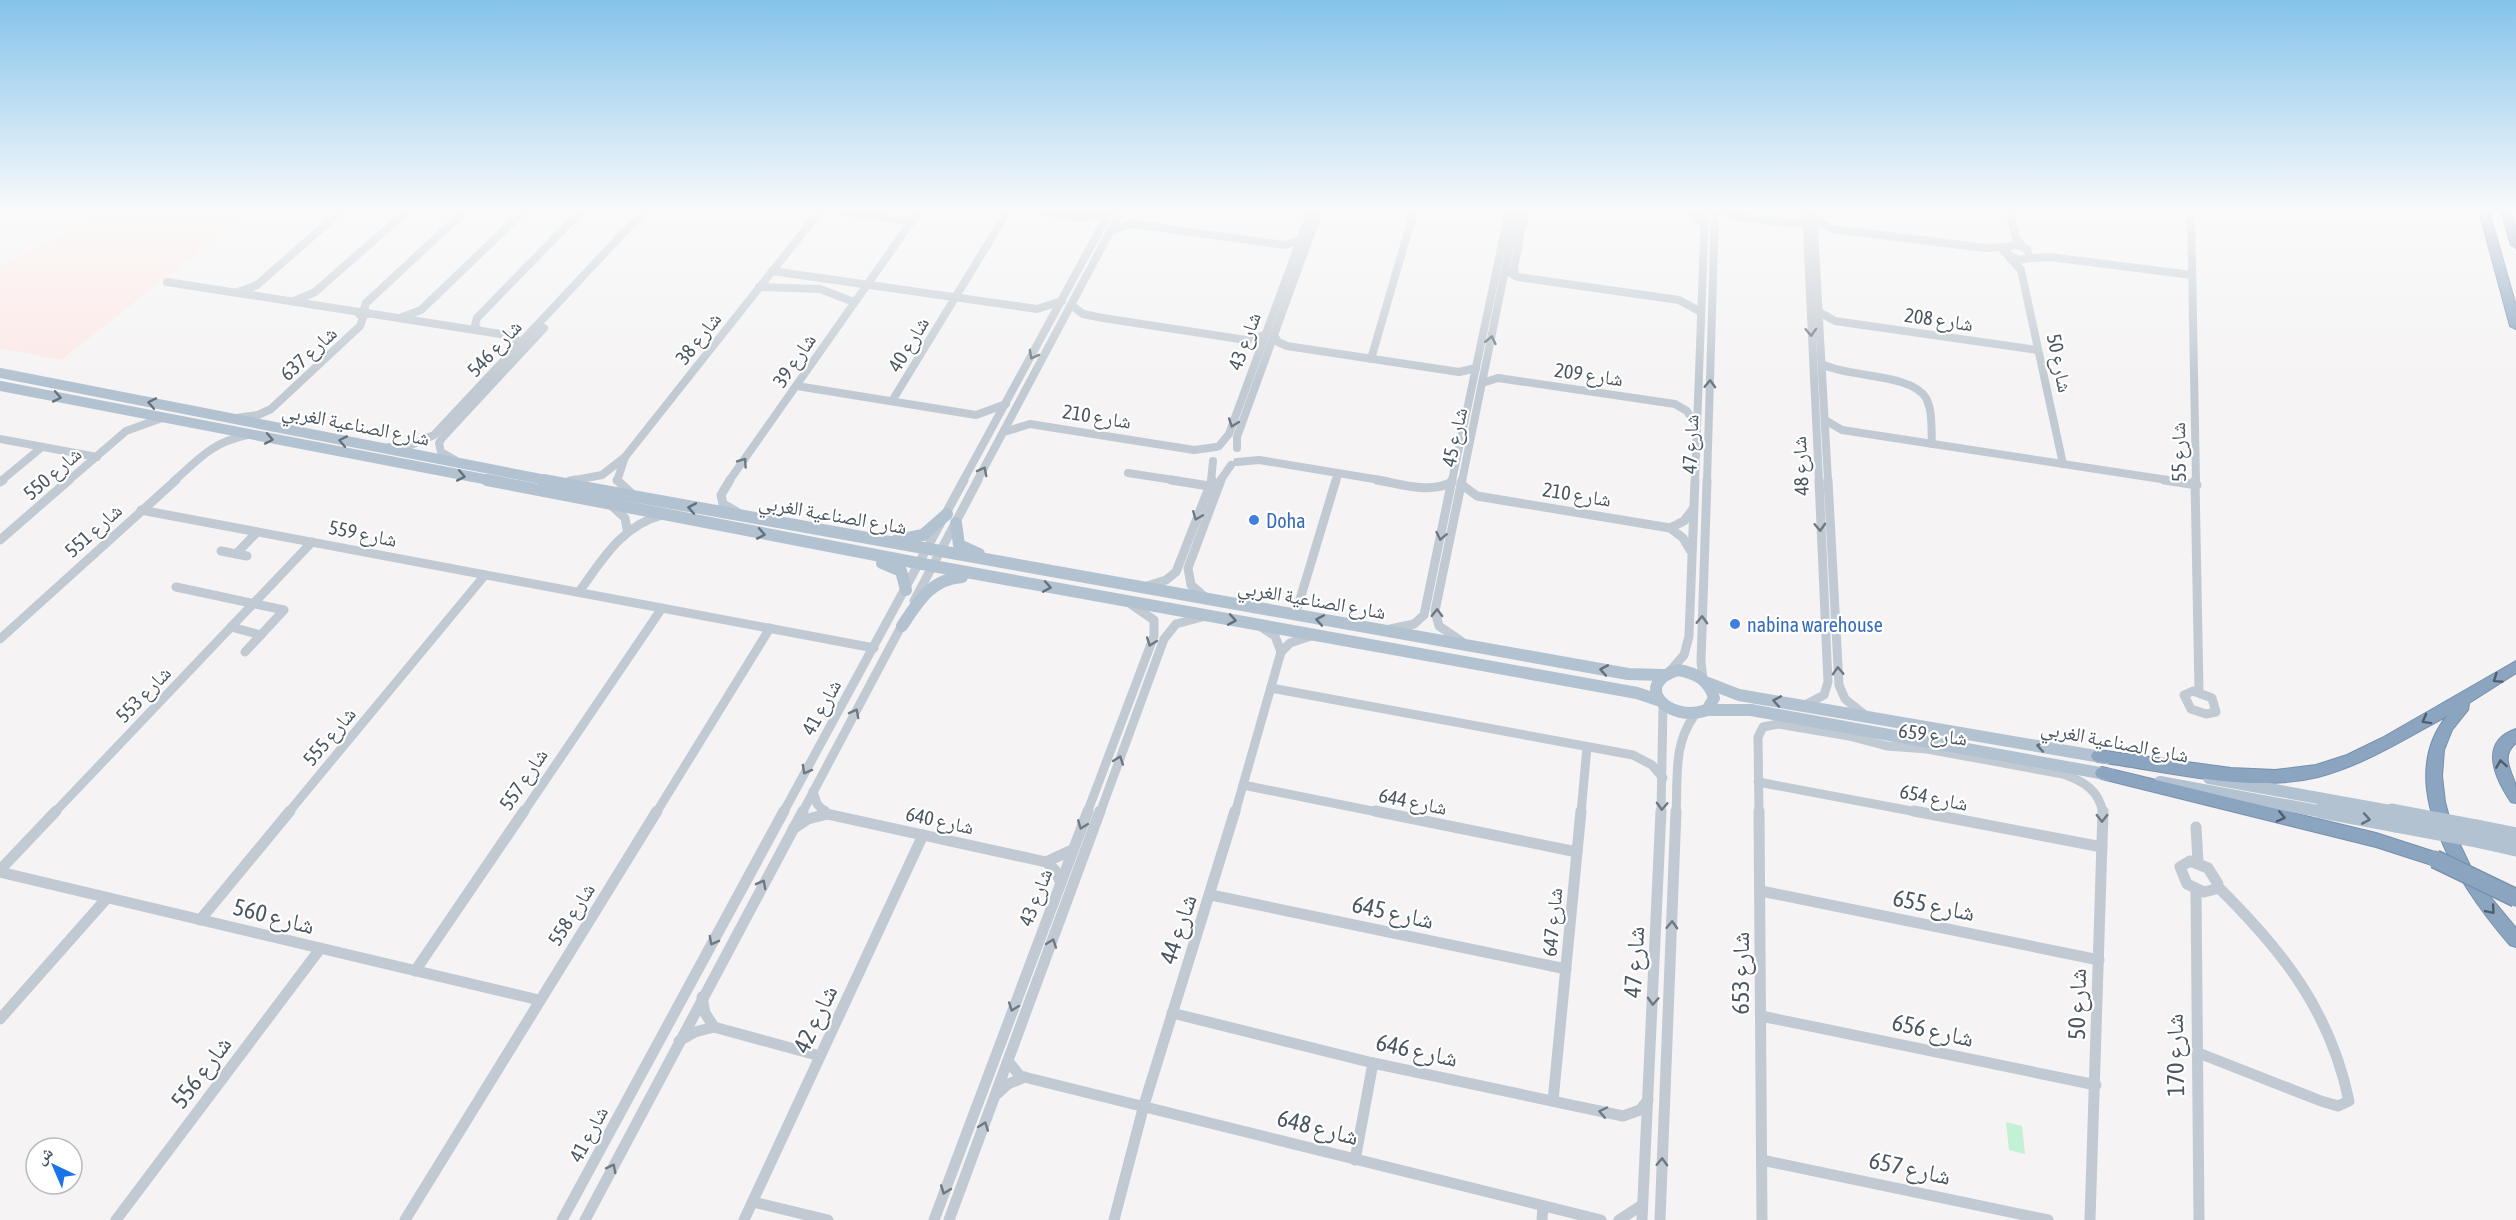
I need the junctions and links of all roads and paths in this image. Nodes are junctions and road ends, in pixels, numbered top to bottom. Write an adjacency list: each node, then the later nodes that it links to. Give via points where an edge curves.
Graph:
1 (276, 268): 34 (street)
2 (342, 268): 43 (street, via 315,292)
3 (403, 268): 50 (street, via 369,299 364,306)
4 (465, 268): 52 (street, via 421,310)
5 (526, 268): 58 (street, via 477,318)
6 (590, 268): 61 (street, شارع 546)
7 (599, 268): 108 (street, شارع 546, via 442,438 441,452)
8 (774, 268): 27 (street, شارع 38)
9 (878, 268): 33 (street, شارع 39)
10 (974, 268): 40 (street, شارع 40)
11 (1080, 268): 41 (street, شارع 41)
12 (1091, 268): 45 (street, شارع 41)
13 (1292, 268): 59 (street, شارع 43)
14 (1297, 268): 59 (street, شارع 43)
15 (1397, 268): 65 (street)
16 (1499, 268): 67 (street, شارع 45)
17 (1514, 268): 29 (street)
18 (1702, 268): 37 (street, شارع 47)
19 (1714, 268): 167 (street, شارع 47, one-way to 19, via 1701,662)
20 (1812, 268): 172 (street, شارع 48, one-way to 172, via 1828,682 1824,695)
21 (1814, 268): 49 (street, شارع 48)
22 (2136, 268): 28 (street)
23 (2192, 268): 28 (street, شارع 55)
24 (2500, 268): 56 (highway)
25 (1505, 270): 29 (street); 31 (street, شارع 45)
26 (2021, 270): 63 (street, شارع 50)
27 (772, 271): 30 (street); 35 (street, شارع 38)
28 (2192, 275): 115 (street, شارع 55)
29 (1516, 276): 31 (street); 42 (street)
30 (850, 280): 33 (street); 36 (street)
31 (1503, 281): 67 (street, شارع 45, one-way to 31)
32 (167, 282): 38 (street)
33 (868, 283): 40 (street); 44 (street, شارع 39)
34 (257, 285): 38 (street); 39 (street, via 255,293)
35 (759, 287): 36 (street); 104 (street, شارع 38)
36 (820, 289): 44 (street)
37 (1701, 291): 42 (street); 48 (street, شارع 47)
38 (234, 293): 39 (street)
39 (262, 297): 43 (street)
40 (956, 297): 46 (street); 77 (street, شارع 40)
41 (1063, 300): 46 (street); 54 (street, شارع 41)
42 (1679, 300): 48 (street)
43 (292, 302): 47 (street)
44 (854, 302): 75 (street, شارع 39)
45 (1071, 305): 51 (street); 55 (street, شارع 41)
46 (1037, 309): 54 (street)
47 (357, 312): 50 (street); 84 (street, شارع 637, via 363,318 360,326 276,405 258,415)
48 (1701, 312): 76 (street, شارع 47)
49 (1819, 312): 53 (street, شارع 208); 57 (street, شارع 48)
50 (368, 314): 52 (street)
51 (1088, 316): 55 (street); 60 (street)
52 (396, 318): 58 (street)
53 (1836, 321): 57 (street, شارع 208); 63 (street, شارع 208)
54 (1051, 323): 78 (street, شارع 41, one-way to 78)
55 (1060, 324): 81 (street, شارع 41)
56 (2516, 326)
57 (1820, 327): 66 (street, شارع 48)
58 (478, 330): 61 (street, via 511,336)
59 (1270, 335): 60 (street); 62 (street); 64 (street, شارع 43)
60 (1246, 340): 64 (street)
61 (518, 345): 98 (street, شارع 546, via 434,435 411,445)
62 (1287, 346): 64 (street); 65 (street)
63 (2038, 350): 109 (street, شارع 50)
64 (1263, 353): 99 (street, شارع 43, one-way to 99, via 1229,434); 102 (street, شارع 43, via 1237,437)
65 (1371, 359): 68 (street)
66 (1822, 364): 70 (street); 72 (street, شارع 48)
67 (1480, 369): 68 (street); 71 (street, شارع 209); 73 (street, شارع 45)
68 (1459, 372): 73 (street)
69 (0, 373): 84 (main road, شارع الصناعية الغربي, one-way to 69)
70 (1837, 373): 72 (street); 96 (street, via 1907,384 1922,392 1927,402)
71 (1497, 378): 73 (street, شارع 209); 79 (street, شارع 209)
72 (1823, 379): 85 (street, شارع 48)
73 (1478, 383): 114 (street, شارع 45)
74 (0, 386): 80 (main road, شارع الصناعية الغربي, one-way to 80)
75 (797, 386): 77 (street); 126 (street, شارع 39, one-way to 75, via 723,504 721,495)
76 (1697, 389): 79 (street, via 1689,399); 87 (street, شارع 47)
77 (892, 401): 82 (street)
78 (1008, 402): 82 (street); 93 (street, شارع 41)
79 (1675, 404): 87 (street, via 1687,411)
80 (123, 410): 83 (main road, شارع الصناعية الغربي); 90 (street, via 130,417)
81 (1016, 410): 86 (street); 91 (street, شارع 41)
82 (976, 415): 93 (street, via 988,422)
83 (164, 418): 88 (main road, شارع الصناعية الغربي); 90 (street, شارع 550)
84 (229, 418): 98 (main road, شارع الصناعية الغربي, one-way to 84)
85 (1825, 420): 89 (street, شارع 48); 94 (street, شارع 48)
86 (1030, 424): 91 (street, شارع 210); 101 (street, شارع 210)
87 (1696, 425): 122 (street, شارع 47)
88 (205, 426): 92 (main road, شارع الصناعية الغربي); 100 (street, via 214,437)
89 (1842, 430): 94 (street, شارع 48); 96 (street, شارع 48)
90 (126, 431): 103 (street, شارع 550)
91 (1004, 432): 125 (street, شارع 41, one-way to 91)
92 (247, 435): 100 (street, شارع 551); 121 (main road, شارع الصناعية الغربي, one-way to 121)
93 (990, 435): 125 (street, شارع 41)
94 (1826, 437): 175 (street, شارع 48, one-way to 94, via 1845,699 1839,685)
95 (0, 439): 97 (street)
96 (1932, 444): 109 (street, شارع 48)
97 (42, 447): 103 (street); 112 (street)
98 (375, 447): 108 (main road, شارع الصناعية الغربي)
99 (1217, 447): 101 (street, شارع 210); 102 (street, شارع 210); 105 (street, شارع 43, via 1212,451)
100 (211, 448): 123 (street, شارع 551)
101 (1194, 450): 105 (street, شارع 210)
102 (1238, 450): 106 (street); 107 (street, شارع 43)
103 (97, 457): 131 (street, شارع 550)
104 (625, 457): 113 (street, شارع 38, via 594,478); 119 (street, شارع 38, via 616,481)
105 (1212, 460): 107 (street, شارع 210); 116 (street, via 1214,472)
106 (1259, 460): 107 (street); 111 (street)
107 (1234, 463): 148 (street, via 1223,474 1187,574 1191,585)
108 (462, 464): 113 (main road, شارع الصناعية الغربي)
109 (2063, 464): 115 (street, شارع 48)
110 (1128, 473): 116 (street)
111 (1338, 474): 117 (street); 150 (street)
112 (0, 482)
113 (558, 483): 119 (main road, شارع الصناعية الغربي)
114 (1457, 483): 117 (street); 118 (street, شارع 210); 120 (street, شارع 45)
115 (2197, 484): 169 (street, شارع 55)
116 (1209, 486): 144 (street, one-way to 144, via 1176,572 1166,580)
117 (1431, 489): 120 (street)
118 (1477, 496): 120 (street); 127 (street, شارع 210)
119 (640, 499): 126 (main road, شارع الصناعية الغربي, one-way to 119)
120 (1453, 503): 157 (street, شارع 45, one-way to 157, via 1424,615 1406,627); 162 (street, شارع 45, one-way to 120, via 1440,629 1435,617)
121 (611, 505): 124 (main road, شارع الصناعية الغربي); 128 (street, via 625,518)
122 (1693, 509): 127 (street, via 1684,521); 136 (street, شارع 47)
123 (141, 510): 129 (street, شارع 559); 160 (street, شارع 551)
124 (663, 515): 128 (street); 133 (main road, شارع الصناعية الغربي, one-way to 133)
125 (951, 518): 130 (main road, via 917,538); 135 (street, شارع 41); 140 (main road, via 959,545)
126 (750, 519): 130 (main road, شارع الصناعية الغربي)
127 (1670, 528): 136 (street, via 1683,538)
128 (627, 529): 146 (street)
129 (257, 532): 132 (street, شارع 559); 137 (street)
130 (867, 539): 135 (main road, شارع الصناعية الغربي)
131 (0, 540)
132 (312, 542): 141 (street, شارع 559); 149 (street, شارع 553)
133 (842, 549): 139 (main road, شارع الصناعية الغربي); 145 (main road, via 897,568 903,573)
134 (221, 550): 137 (street)
135 (933, 552): 139 (street, شارع 41); 140 (main road, شارع الصناعية الغربي)
136 (1691, 552): 166 (street, شارع 47, via 1688,646 1678,664)
137 (236, 554): 138 (street)
138 (247, 556)
139 (927, 565): 142 (main road, شارع الصناعية الغربي); 145 (street, شارع 41); 154 (street, شارع 41)
140 (1014, 567): 144 (main road, شارع الصناعية الغربي)
141 (485, 574): 146 (street, شارع 559); 210 (street, شارع 555)
142 (990, 576): 147 (main road, شارع الصناعية الغربي, one-way to 147); 154 (main road, via 939,580)
143 (176, 587): 149 (street)
144 (1137, 588): 148 (main road, شارع الصناعية الغربي)
145 (906, 591): 161 (street, شارع 41)
146 (579, 592): 151 (street, شارع 559)
147 (1125, 601): 152 (main road, شارع الصناعية الغربي); 198 (street, شارع 43, one-way to 198, via 1150,615 1156,629)
148 (1211, 601): 157 (main road, شارع الصناعية الغربي, one-way to 148)
149 (254, 603): 155 (street, شارع 553); 159 (street, via 284,610)
150 (1298, 606)
151 (662, 608): 156 (street, شارع 559); 215 (street, شارع 557)
152 (1209, 616): 153 (main road, شارع الصناعية الغربي, one-way to 153); 225 (street, شارع 43, one-way to 152, via 1164,639 1176,624)
153 (1256, 624): 158 (main road, شارع الصناعية الغربي); 164 (street, via 1275,636)
154 (902, 626): 187 (street, شارع 41, one-way to 154)
155 (231, 627): 159 (street); 202 (street, شارع 553)
156 (770, 628): 161 (street, شارع 559); 217 (street, شارع 558)
157 (1377, 630): 162 (main road, شارع الصناعية الغربي)
158 (1319, 634): 164 (street, via 1296,640); 171 (main road, شارع الصناعية الغربي, via 1638,693)
159 (261, 635): 163 (street)
160 (0, 639)
161 (874, 648): 240 (street, شارع 41, one-way to 240)
162 (1477, 648): 166 (main road, شارع الصناعية الغربي, one-way to 162, via 1628,674)
163 (245, 652)
164 (1281, 652): 168 (street, شارع 44)
165 (2516, 666): 170 (highway, one-way to 170)
166 (1666, 673): 167 (main road, via 1687,671); 171 (main road, via 1655,686)
167 (1706, 681): 172 (main road, شارع الصناعية الغربي, one-way to 167, via 1739,695); 173 (main road, via 1714,698)
168 (1271, 688): 179 (street); 185 (street, شارع 44)
169 (2199, 691)
170 (2478, 692): 181 (highway, one-way to 181, via 2361,758 2311,772 2232,775); 211 (highway, one-way to 211, via 2450,718 2435,752 2434,794 2450,843 2481,898)
171 (1661, 703): 174 (main road, via 1675,713); 183 (street, شارع 47)
172 (1803, 706): 175 (main road, شارع الصناعية الغربي)
173 (1707, 710): 174 (main road); 177 (main road, شارع الصناعية الغربي, via 1740,708)
174 (1694, 716): 251 (street, شارع 47, one-way to 174, via 1678,746)
175 (1867, 717): 181 (main road, شارع الصناعية الغربي, one-way to 175)
176 (1763, 727): 180 (street, شارع 659, via 1778,724); 184 (street, شارع 653, via 1758,737)
177 (1846, 728): 180 (main road); 182 (main road, شارع الصناعية الغربي)
178 (2516, 735): 188 (highway, one-way to 178, via 2504,778 2499,759 2504,744)
179 (1587, 747): 183 (street, via 1641,758); 199 (street, شارع 647)
180 (1910, 747): 186 (street, شارع 659, via 2063,774)
181 (2098, 756): 190 (main road, شارع الصناعية الغربي)
182 (2102, 774): 190 (main road, شارع الصناعية الغربي, one-way to 190); 209 (highway, one-way to 209, bridge, via 2376,840 2435,859)
183 (1663, 778): 230 (street, شارع 47, one-way to 230)
184 (1758, 782): 196 (street, شارع 654); 206 (street, شارع 653)
185 (1243, 785): 199 (street, شارع 644); 207 (street, شارع 44)
186 (2094, 790): 196 (street, شارع 50, one-way to 196, via 2103,810)
187 (813, 791): 189 (street, via 817,804); 192 (street, شارع 41)
188 (2516, 797)
189 (827, 814): 192 (street, via 808,819); 194 (street, شارع 640)
190 (2393, 818): 193 (main road, شارع الصناعية الغربي, bridge)
191 (2196, 827): 201 (street)
192 (791, 830): 216 (street, شارع 41, one-way to 192)
193 (2479, 834): 195 (main road, شارع الصناعية الغربي); 197 (main road, شارع الصناعية الغربي)
194 (923, 835): 200 (street, شارع 640); 224 (street, شارع 42)
195 (2516, 835)
196 (2102, 847): 213 (street, شارع 50)
197 (2516, 849)
198 (1072, 850): 200 (street); 203 (street, شارع 43)
199 (1577, 852): 214 (street, شارع 647)
200 (1046, 862): 203 (street)
201 (2198, 862): 204 (street, via 2217,877); 205 (street, via 2184,863 2180,873)
202 (0, 871): 208 (street, شارع 560)
203 (1060, 881): 244 (street, شارع 43, one-way to 244)
204 (2217, 886): 205 (street, via 2211,892); 223 (street, via 2274,946 2311,996 2337,1047 2349,1101 2338,1106 2320,1101)
205 (2196, 890): 223 (street, شارع 170)
206 (1761, 891): 213 (street, شارع 655); 219 (street, شارع 653)
207 (1211, 895): 214 (street, شارع 645); 218 (street, شارع 44)
208 (107, 898): 210 (street, شارع 560); 220 (street)
209 (2516, 898)
210 (200, 920): 212 (street, شارع 560)
211 (2516, 940)
212 (320, 949): 215 (street, شارع 560); 238 (street, شارع 556)
213 (2099, 960): 228 (street, شارع 50)
214 (1566, 969): 231 (street, شارع 647)
215 (415, 971): 217 (street, شارع 560)
216 (702, 996): 221 (street, via 705,1013); 222 (street, شارع 41)
217 (539, 1000): 239 (street, شارع 558)
218 (1172, 1013): 226 (street, شارع 646); 232 (street, شارع 44)
219 (1761, 1016): 228 (street, شارع 656); 234 (street, شارع 653)
220 (0, 1019)
221 (714, 1027): 222 (street); 224 (street)
222 (677, 1043): 241 (street, شارع 41, one-way to 222)
223 (2196, 1052): 255 (street, شارع 170)
224 (820, 1056): 235 (street, شارع 42)
225 (1008, 1061): 227 (street); 229 (street, شارع 43)
226 (1373, 1063): 231 (street, شارع 646); 233 (street)
227 (1025, 1077): 229 (street, via 1008,1084); 232 (street, شارع 648)
228 (2096, 1085): 254 (street, شارع 50)
229 (995, 1096): 245 (street, شارع 43, one-way to 229)
230 (1648, 1100): 231 (street, شارع 646, one-way to 231, via 1640,1110 1623,1116); 236 (street, شارع 47)
231 (1553, 1101)
232 (1144, 1105): 233 (street, شارع 648); 246 (street, شارع 44)
233 (1355, 1160): 237 (street, شارع 648)
234 (1762, 1160): 252 (street, شارع 653); 253 (street, شارع 657)
235 (753, 1202): 242 (street, شارع 42); 243 (street)
236 (1642, 1205): 249 (street); 250 (street, شارع 47)
237 (1543, 1206): 247 (street); 248 (street, شارع 648)
238 (116, 1220)
239 (405, 1220)
240 (562, 1220)
241 (585, 1220)
242 (744, 1220)
243 (828, 1220)
244 (934, 1220)
245 (949, 1220)
246 (1114, 1220)
247 (1542, 1220)
248 (1601, 1220)
249 (1619, 1220)
250 (1642, 1220)
251 (1660, 1220)
252 (1762, 1220)
253 (2048, 1220)
254 (2090, 1220)
255 (2199, 1220)

